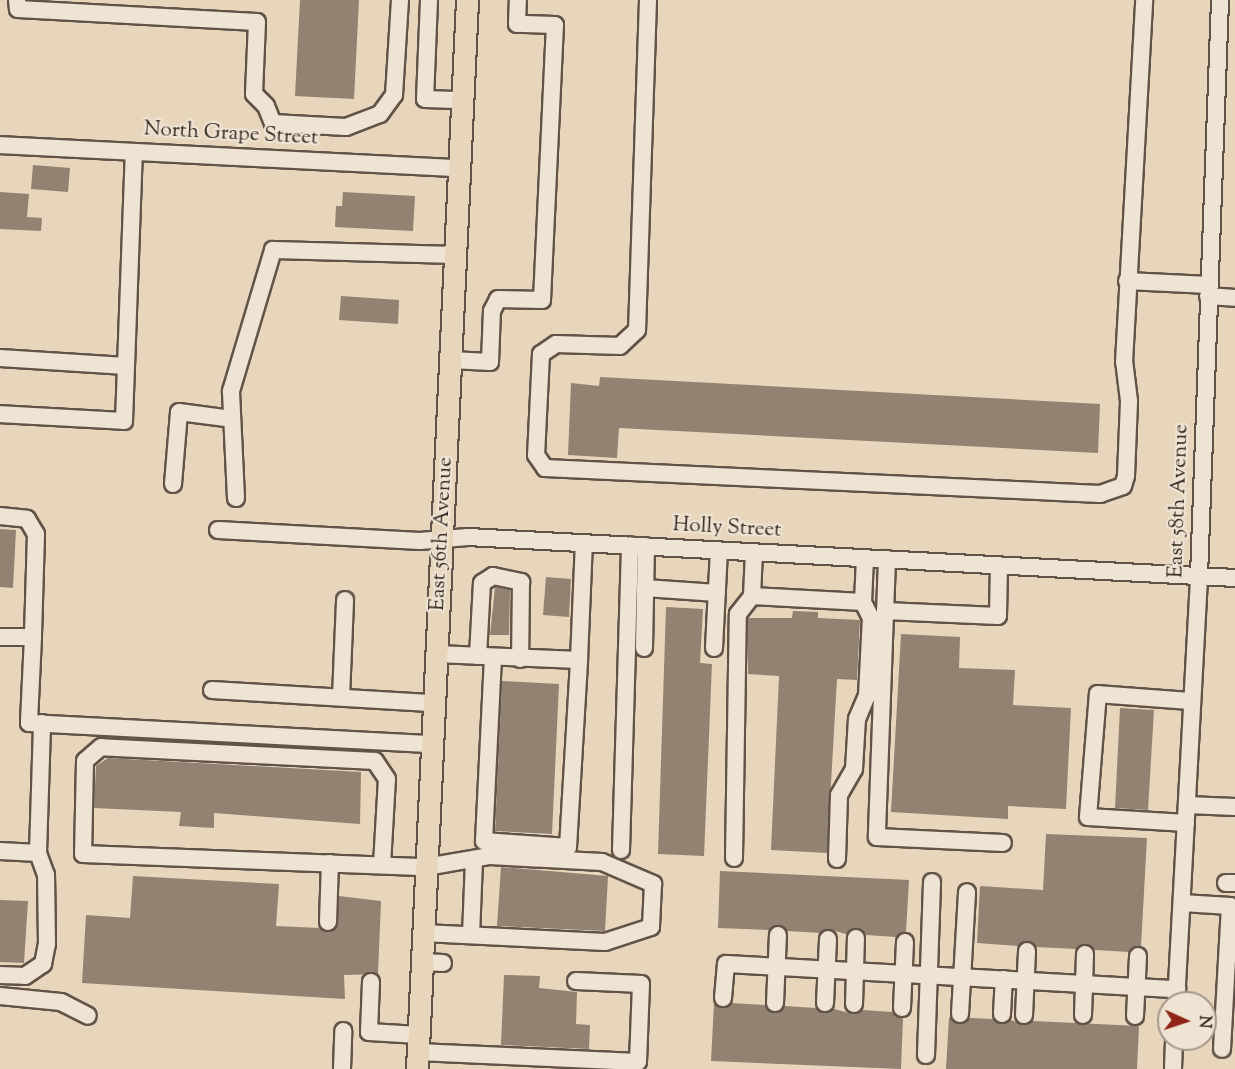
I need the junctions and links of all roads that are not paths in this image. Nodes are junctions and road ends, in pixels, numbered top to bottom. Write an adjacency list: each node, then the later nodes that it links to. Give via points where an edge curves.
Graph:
1 (17, 0): 2 (street, via 18,9 257,22 254,94 266,106 273,123 346,127 380,114 394,95)
2 (400, 0)
3 (429, 0): 9 (street, via 425,99)
4 (467, 0): 9 (main road, East 56th Avenue)
5 (518, 0): 18 (street, via 517,24 555,25 542,300 498,299 492,311 490,362)
6 (648, 0): 14 (street, via 637,330 620,346 556,344 541,354 536,455 544,468 1112,492 1123,486 1126,476)
7 (1144, 0): 14 (street)
8 (1220, 0): 15 (street, East 58th Avenue)
9 (463, 100): 12 (main road, East 56th Avenue)
10 (0, 145): 11 (street, North Grape Street)
11 (134, 152): 12 (street, North Grape Street); 19 (street)
12 (460, 168): 13 (main road, East 56th Avenue)
13 (456, 255): 18 (main road, East 56th Avenue); 21 (street, via 273,250 231,391)
14 (1127, 281): 15 (street)
15 (1208, 291): 16 (street); 34 (street, East 58th Avenue)
16 (1235, 298)
17 (0, 358): 19 (street)
18 (451, 360): 26 (main road, East 56th Avenue)
19 (126, 366): 20 (street, via 124,421)
20 (0, 414)
21 (232, 419): 22 (street, via 179,412); 23 (street)
22 (173, 484)
23 (236, 498)
24 (0, 516): 43 (street, via 27,519 36,534)
25 (218, 530): 26 (street, Holly Street, via 420,542)
26 (441, 537): 27 (street, Holly Street); 46 (main road, East 56th Avenue)
27 (584, 543): 28 (street, Holly Street); 49 (street)
28 (638, 546): 29 (street, Holly Street); 36 (street); 60 (street)
29 (719, 550): 30 (street, Holly Street); 37 (street)
30 (754, 552): 31 (street, Holly Street); 38 (street)
31 (865, 558): 32 (street, Holly Street); 40 (street)
32 (887, 559): 33 (street, Holly Street); 41 (street)
33 (999, 565): 34 (street, Holly Street); 41 (street, via 998,616)
34 (1199, 576): 35 (street, Holly Street); 52 (street, East 58th Avenue)
35 (1235, 578)
36 (645, 588): 37 (street); 44 (street)
37 (717, 593): 45 (street)
38 (752, 596): 40 (street); 63 (street, via 738,614)
39 (345, 600): 51 (street)
40 (862, 602): 64 (street, via 871,618 867,696 857,719 854,769 840,795)
41 (885, 611): 59 (street, via 877,837)
42 (0, 637): 43 (street)
43 (33, 638): 54 (street, via 29,723)
44 (644, 648)
45 (714, 648)
46 (436, 654): 47 (street); 53 (main road, East 56th Avenue)
47 (485, 657): 48 (street); 48 (street, via 482,583 493,576 516,578 523,588); 49 (street, via 484,841 568,847)
48 (520, 659): 49 (street)
49 (579, 660)
50 (212, 690): 51 (street)
51 (341, 697): 53 (street)
52 (1192, 701): 56 (street, East 58th Avenue); 58 (street, via 1098,694 1088,817)
53 (434, 703): 55 (main road, East 56th Avenue)
54 (42, 723): 55 (street); 62 (street)
55 (432, 744): 68 (main road, East 56th Avenue)
56 (1187, 805): 57 (street); 58 (street, East 58th Avenue)
57 (1235, 807)
58 (1186, 823): 71 (street, East 58th Avenue)
59 (1003, 843)
60 (621, 850)
61 (0, 851): 62 (street)
62 (38, 853): 89 (street, via 46,875 47,944 43,964 25,976)
63 (734, 858)
64 (837, 859)
65 (474, 860): 68 (street); 75 (street); 75 (street, via 490,856 602,862 653,884 651,927 605,942)
66 (330, 863): 67 (street); 67 (street, via 83,854 85,761 101,747 375,761 387,779); 73 (street)
67 (382, 865): 68 (street)
68 (426, 867): 74 (main road, East 56th Avenue)
69 (932, 882): 90 (street)
70 (967, 892): 91 (street)
71 (1182, 903): 72 (street); 98 (street, East 58th Avenue)
72 (1232, 906): 113 (street)
73 (328, 922)
74 (423, 933): 75 (street); 83 (main road, East 56th Avenue)
75 (471, 935)
76 (778, 935): 85 (street)
77 (856, 938): 87 (street)
78 (828, 939): 86 (street)
79 (905, 942): 88 (street)
80 (1027, 951): 93 (street)
81 (1085, 954): 96 (street)
82 (1138, 956): 97 (street)
83 (422, 962): 84 (street); 115 (main road, East 56th Avenue)
84 (443, 963)
85 (777, 966): 86 (street); 101 (street, via 726,964); 102 (street)
86 (826, 969): 87 (street); 103 (street)
87 (855, 971): 88 (street); 104 (street)
88 (904, 974): 90 (street); 105 (street)
89 (0, 975)
90 (929, 975): 91 (street); 116 (street)
91 (962, 977): 92 (street); 106 (street)
92 (1004, 979): 93 (street); 107 (street)
93 (1026, 980): 96 (street); 108 (street)
94 (576, 981): 115 (street, via 641,984 638,1062)
95 (371, 982): 115 (street, via 369,1032)
96 (1084, 984): 97 (street); 109 (street)
97 (1136, 987): 99 (street); 111 (street)
98 (1177, 991)
99 (1157, 992)
100 (0, 996): 110 (street, via 61,1002)
101 (723, 998)
102 (775, 1003)
103 (825, 1003)
104 (854, 1004)
105 (902, 1008)
106 (960, 1014)
107 (1002, 1014)
108 (1024, 1015)
109 (1083, 1015)
110 (88, 1016)
111 (1135, 1016)
112 (343, 1031): 117 (street)
113 (1222, 1049)
114 (1174, 1051): 118 (street)
115 (418, 1052)
116 (926, 1055)
117 (342, 1069)
118 (1173, 1069)

